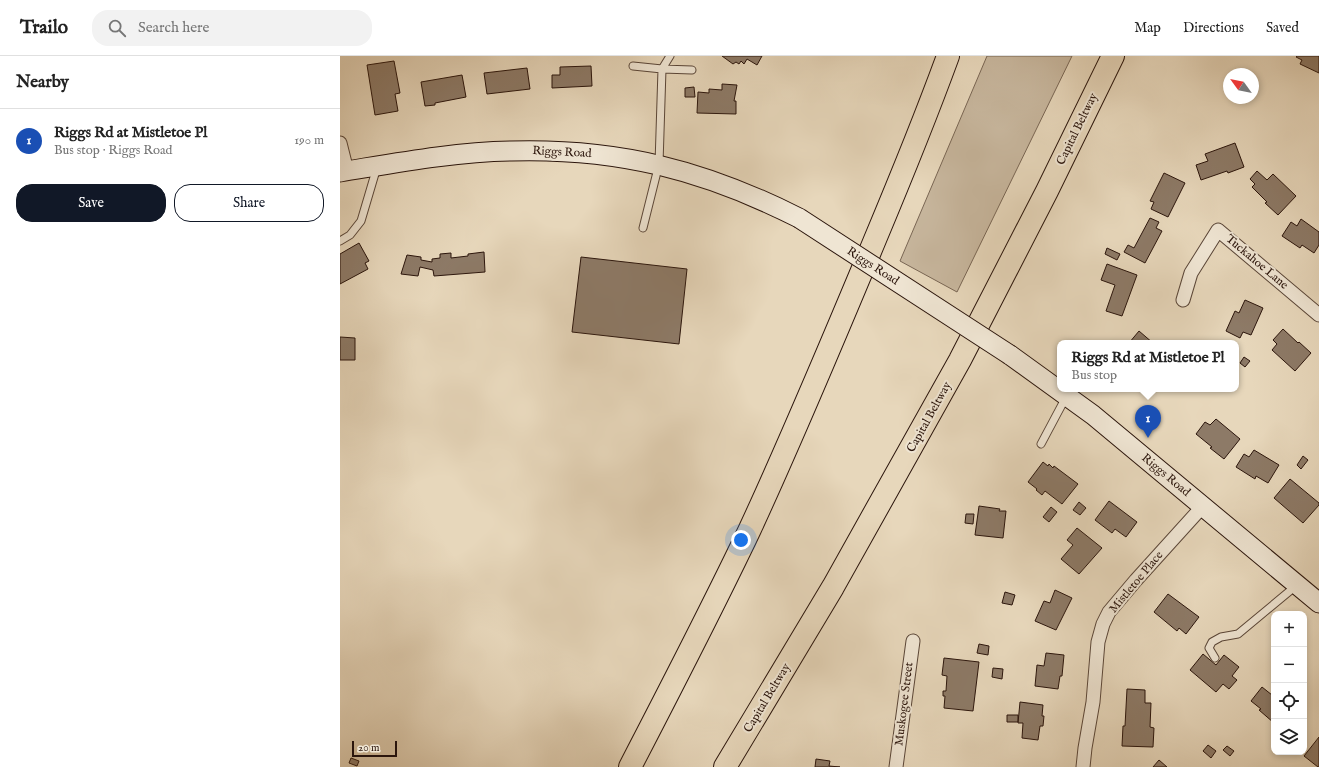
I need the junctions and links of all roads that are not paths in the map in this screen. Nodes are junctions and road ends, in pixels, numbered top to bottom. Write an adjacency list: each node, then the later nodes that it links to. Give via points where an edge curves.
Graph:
1 (670, 56): 5 (lane)
2 (948, 56): 24 (highway, via 926,116 797,425 746,537)
3 (1113, 56): 25 (highway, Capital Beltway, via 960,360 832,588)
4 (633, 66): 5 (lane)
5 (662, 69): 6 (lane); 8 (lane)
6 (692, 70)
7 (340, 143): 10 (street)
8 (659, 164): 9 (main road, Riggs Road, via 619,156 578,152 525,151); 11 (lane); 15 (main road, Riggs Road, bridge, via 732,187 799,218 1010,355)
9 (377, 165): 10 (main road, Riggs Road); 12 (lane, via 361,221 350,235)
10 (344, 171)
11 (644, 228)
12 (340, 241)
13 (1182, 300): 14 (street, Tuckahoe Lane, via 1191,273 1218,230)
14 (1319, 315)
15 (1057, 389)
16 (1062, 392): 17 (main road, Riggs Road, bridge)
17 (1066, 395): 18 (lane); 19 (main road, Riggs Road)
18 (1041, 444)
19 (1203, 506): 20 (main road, Riggs Road); 27 (street, Mistletoe Place, via 1136,580 1109,612 1103,624 1098,642 1093,702)
20 (1297, 585): 21 (main road, Riggs Road); 23 (lane, via 1238,634 1221,637 1212,642 1209,648)
21 (1319, 603)
22 (913, 641): 26 (street, Muskogee Street)
23 (1215, 658)
24 (630, 767)
25 (725, 767)
26 (896, 767)
27 (1083, 767)

